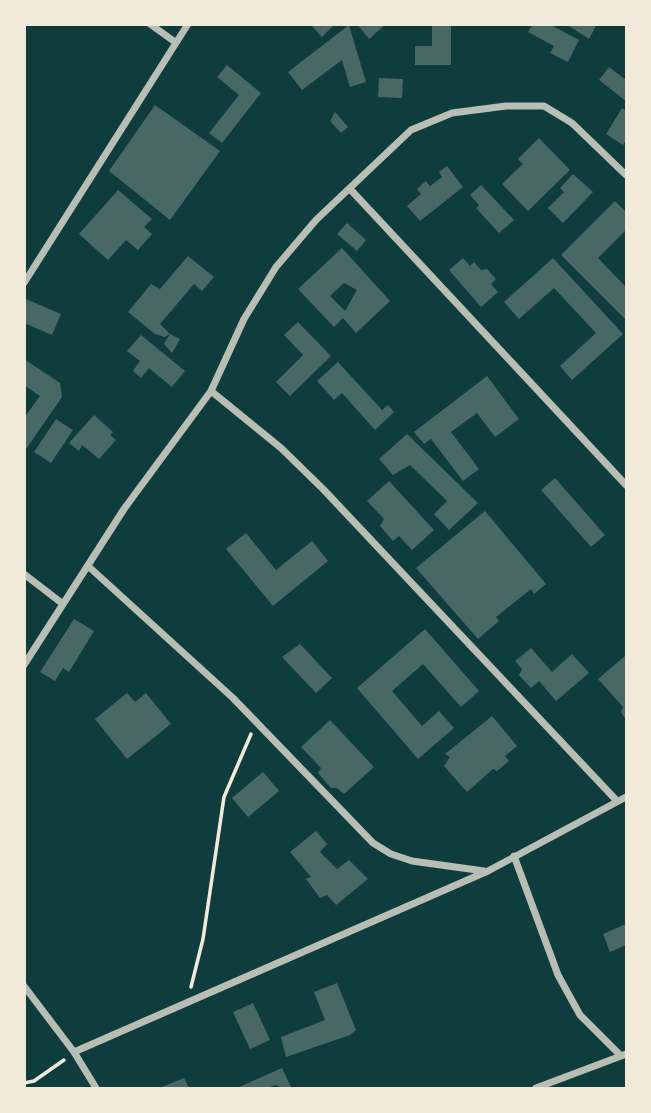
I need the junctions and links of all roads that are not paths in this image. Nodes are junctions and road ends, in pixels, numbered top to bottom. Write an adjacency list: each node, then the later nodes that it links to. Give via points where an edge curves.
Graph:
1 (150, 24): 3 (street)
2 (188, 24): 3 (street)
3 (175, 42): 6 (street)
4 (626, 176): 5 (street, via 572,122 544,106 506,106 452,113 411,130)
5 (350, 189): 7 (street, via 276,267 244,318); 8 (street)
6 (24, 283)
7 (211, 391): 9 (street); 14 (street, via 323,489)
8 (626, 485)
9 (88, 566): 11 (street); 16 (street, via 233,698 373,843 412,861)
10 (24, 573): 11 (street)
11 (64, 604): 12 (street)
12 (24, 666)
13 (626, 797): 14 (street)
14 (617, 801): 15 (street)
15 (514, 856): 16 (street); 19 (street, via 558,975 580,1015)
16 (488, 872): 18 (street)
17 (24, 986): 18 (street)
18 (74, 1052): 20 (street)
19 (624, 1055): 21 (street)
20 (96, 1088)
21 (536, 1088)

